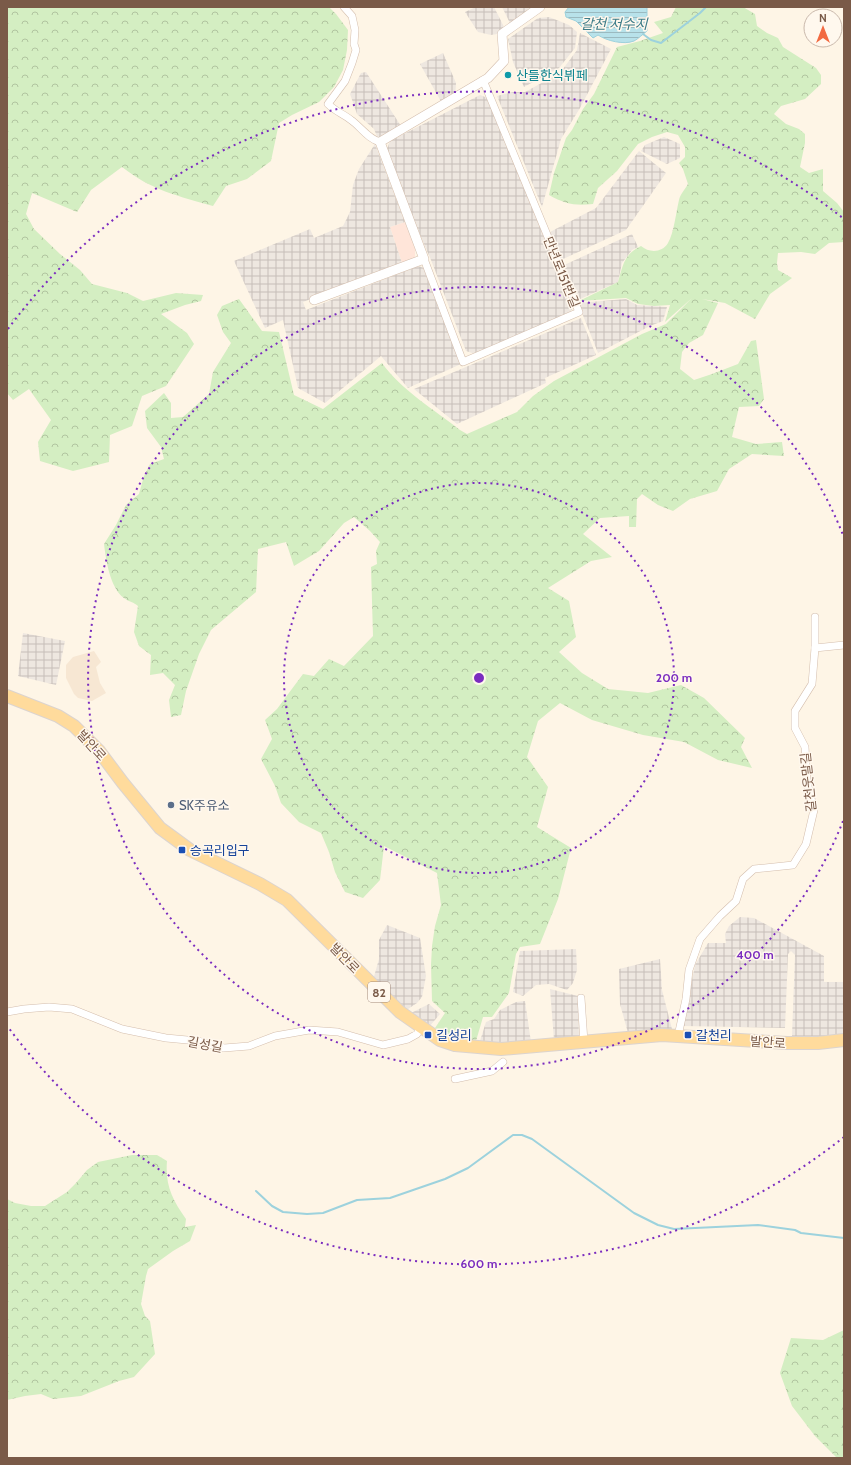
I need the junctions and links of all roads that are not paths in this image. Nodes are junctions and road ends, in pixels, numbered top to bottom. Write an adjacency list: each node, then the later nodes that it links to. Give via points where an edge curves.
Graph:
1 (344, 7): 4 (street, via 352,16 356,50 345,81 328,104 352,121 373,141)
2 (540, 7): 3 (street, via 502,34 504,61)
3 (483, 80): 4 (street); 5 (street, 만년로151번길, via 578,312 463,362)
4 (380, 142): 5 (street, 만년로151번길)
5 (424, 259): 6 (street)
6 (314, 300)
7 (815, 617): 9 (street, 갈천웃말길)
8 (844, 645): 9 (street)
9 (814, 648): 14 (street, 갈천웃말길, via 812,684 795,711 795,728 805,747 807,782 814,810 806,844 793,865 754,869 743,879 736,901 700,939 689,970)
10 (7, 696): 13 (main road, 발안로 / 82, via 58,716 74,726 99,751 160,828 190,850 287,900 400,1012)
11 (581, 998): 16 (street)
12 (7, 1012): 13 (street, 길성길, via 50,1007 72,1009 122,1029 166,1038 198,1041 224,1048 249,1046 275,1036 309,1030 338,1032 383,1045 408,1039 417,1034)
13 (421, 1026): 16 (main road, 발안로 / 82, via 440,1040 455,1045 501,1049)
14 (678, 1036): 15 (main road, 발안로 / 82, via 818,1044); 16 (main road, 발안로 / 82, via 662,1035)
15 (844, 1040)
16 (584, 1042)
17 (503, 1062): 18 (street, via 492,1071)
18 (455, 1079)

